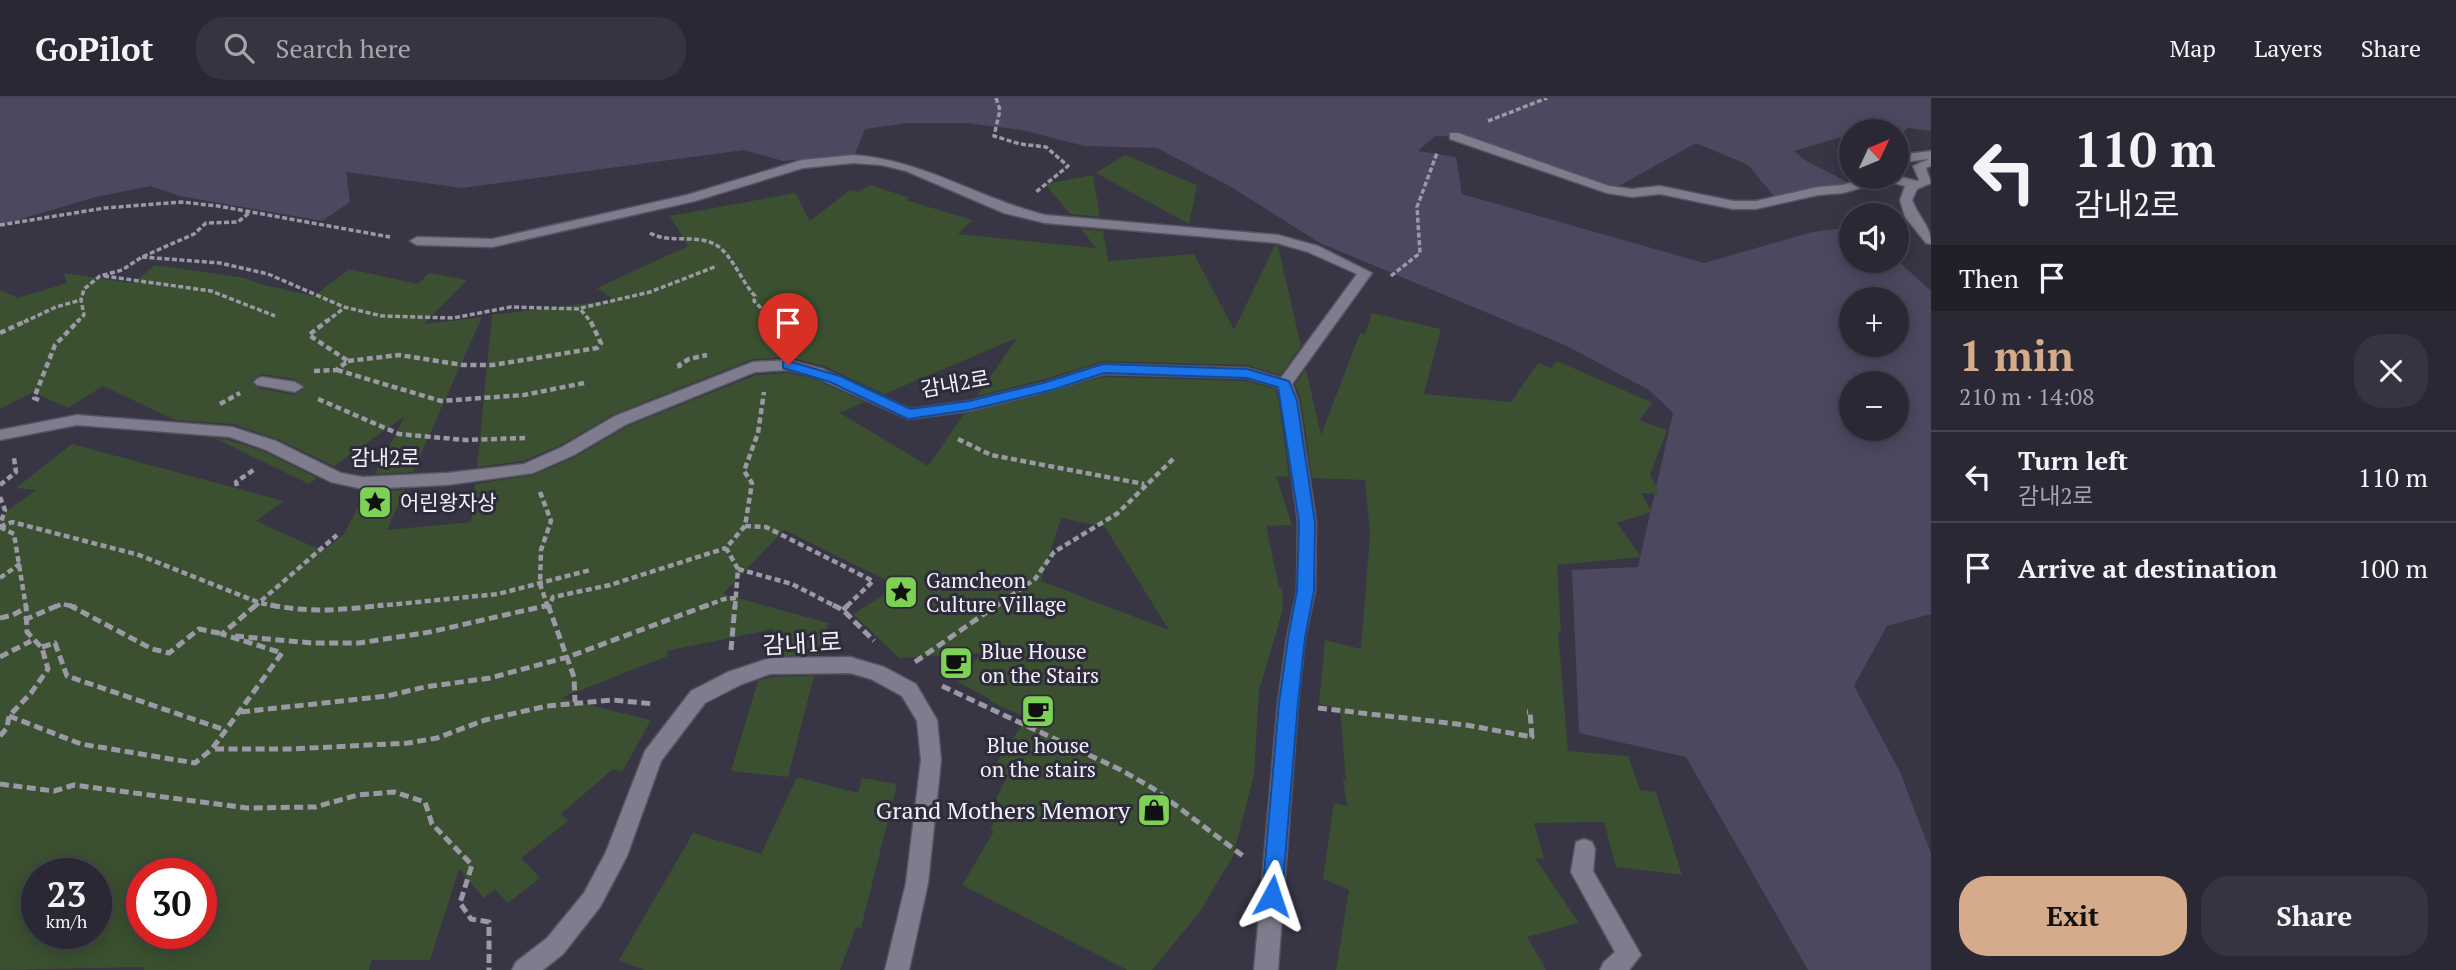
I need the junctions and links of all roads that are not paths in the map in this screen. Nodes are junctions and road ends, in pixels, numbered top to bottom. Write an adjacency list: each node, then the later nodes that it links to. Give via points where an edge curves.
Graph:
1 (1454, 136): 7 (street, via 1607,189 1632,193 1660,190 1733,205 1756,205)
2 (1931, 155): 3 (street)
3 (1909, 158)
4 (1931, 162): 6 (street, via 1919,166 1926,181)
5 (1909, 184): 6 (street)
6 (1912, 185): 8 (street, via 1906,200 1912,217)
7 (1846, 189)
8 (1931, 240)
9 (417, 241): 11 (street, via 492,243 690,198 802,163 881,161 1045,219 1278,239 1313,248 1365,273)
10 (262, 382): 12 (street)
11 (1284, 384): 13 (street, 감내2로, via 1247,373 1103,369 969,405 908,414 818,372 753,367 621,420 527,469 363,483 337,478 232,432 66,422); 17 (street, via 1307,522 1306,591 1289,703)
12 (295, 387)
13 (0, 435)
14 (1584, 849): 18 (street, via 1582,872 1629,955)
15 (524, 970): 16 (street, 감내1로, via 555,946 592,900 616,856 652,757 698,696 769,666 850,665 901,676 927,720 931,760 917,883)
16 (897, 970)
17 (1266, 970)
18 (1612, 970)

